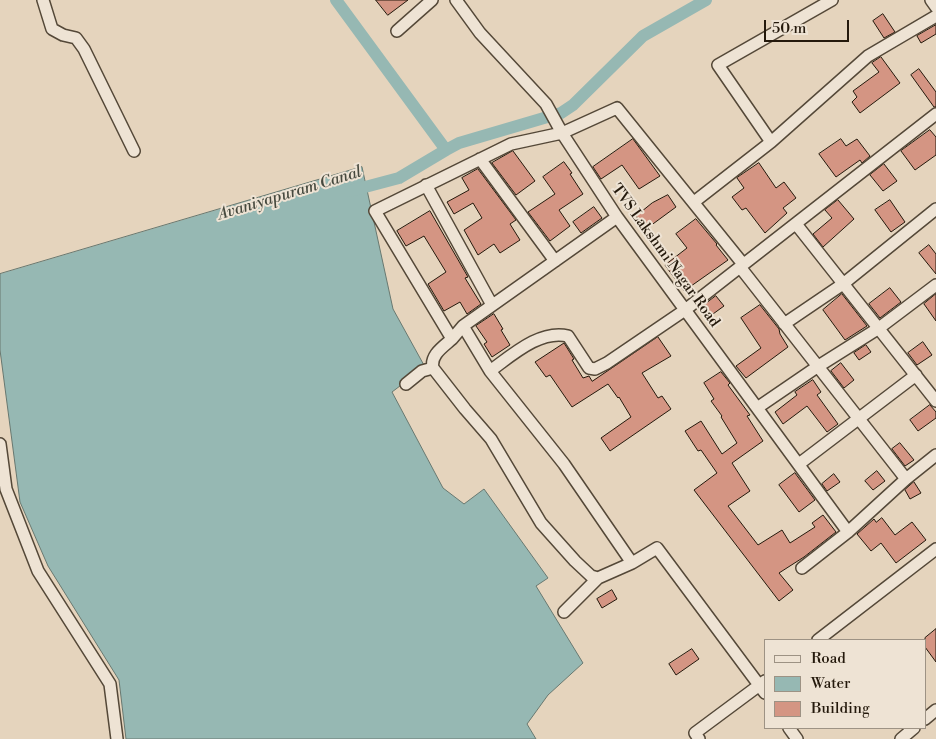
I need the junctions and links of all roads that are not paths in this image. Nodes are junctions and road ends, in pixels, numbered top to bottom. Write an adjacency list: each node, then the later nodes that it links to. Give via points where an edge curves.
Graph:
1 (43, 0): 12 (street, via 52,29 76,38 84,49)
2 (432, 0): 8 (street)
3 (456, 0): 10 (street, TVS Lakshmi Nagar Road, via 480,34 546,104)
4 (832, 0): 11 (street, via 718,65)
5 (931, 0): 6 (street)
6 (936, 7)
7 (936, 16): 11 (street, via 868,56)
8 (397, 31)
9 (936, 114): 18 (street)
10 (562, 133): 13 (street, via 510,144); 15 (street, via 617,108); 17 (street, TVS Lakshmi Nagar Road)
11 (771, 142): 15 (street)
12 (134, 151)
13 (480, 159): 14 (street); 19 (street)
14 (426, 185): 23 (street); 28 (street, via 375,211)
15 (694, 202): 20 (street)
16 (936, 208): 21 (street)
17 (617, 217): 19 (street); 24 (street, TVS Lakshmi Nagar Road)
18 (796, 224): 20 (street); 21 (street)
19 (555, 261): 23 (street)
20 (741, 266): 24 (street); 25 (street)
21 (843, 284): 25 (street); 27 (street)
22 (936, 285): 27 (street)
23 (492, 305): 26 (street)
24 (685, 310): 31 (street, via 595,369 589,368 568,336 558,334 519,350); 35 (street, TVS Lakshmi Nagar Road)
25 (784, 324): 29 (street)
26 (463, 326): 28 (street); 31 (street)
27 (879, 328): 29 (street); 32 (street)
28 (452, 339): 30 (street, via 434,356)
29 (817, 367): 35 (street); 36 (street)
30 (433, 368): 33 (street, via 422,371); 45 (street, via 492,439 542,523 574,561)
31 (490, 371): 43 (street, via 564,464)
32 (916, 375): 34 (street); 36 (street)
33 (406, 384)
34 (936, 401)
35 (757, 408): 39 (street, TVS Lakshmi Nagar Road)
36 (858, 418): 39 (street); 40 (street)
37 (0, 444): 52 (street, via 6,489 38,571 110,684)
38 (936, 455): 40 (street)
39 (798, 464): 41 (street, TVS Lakshmi Nagar Road)
40 (906, 479): 41 (street)
41 (848, 532): 44 (street)
42 (936, 549): 47 (street)
43 (632, 563): 45 (street); 48 (street, via 658,548)
44 (802, 568)
45 (598, 578): 46 (street)
46 (564, 612)
47 (831, 636)
48 (763, 686): 51 (street)
49 (936, 710): 50 (street)
50 (926, 718)
51 (693, 737)
52 (118, 739)

